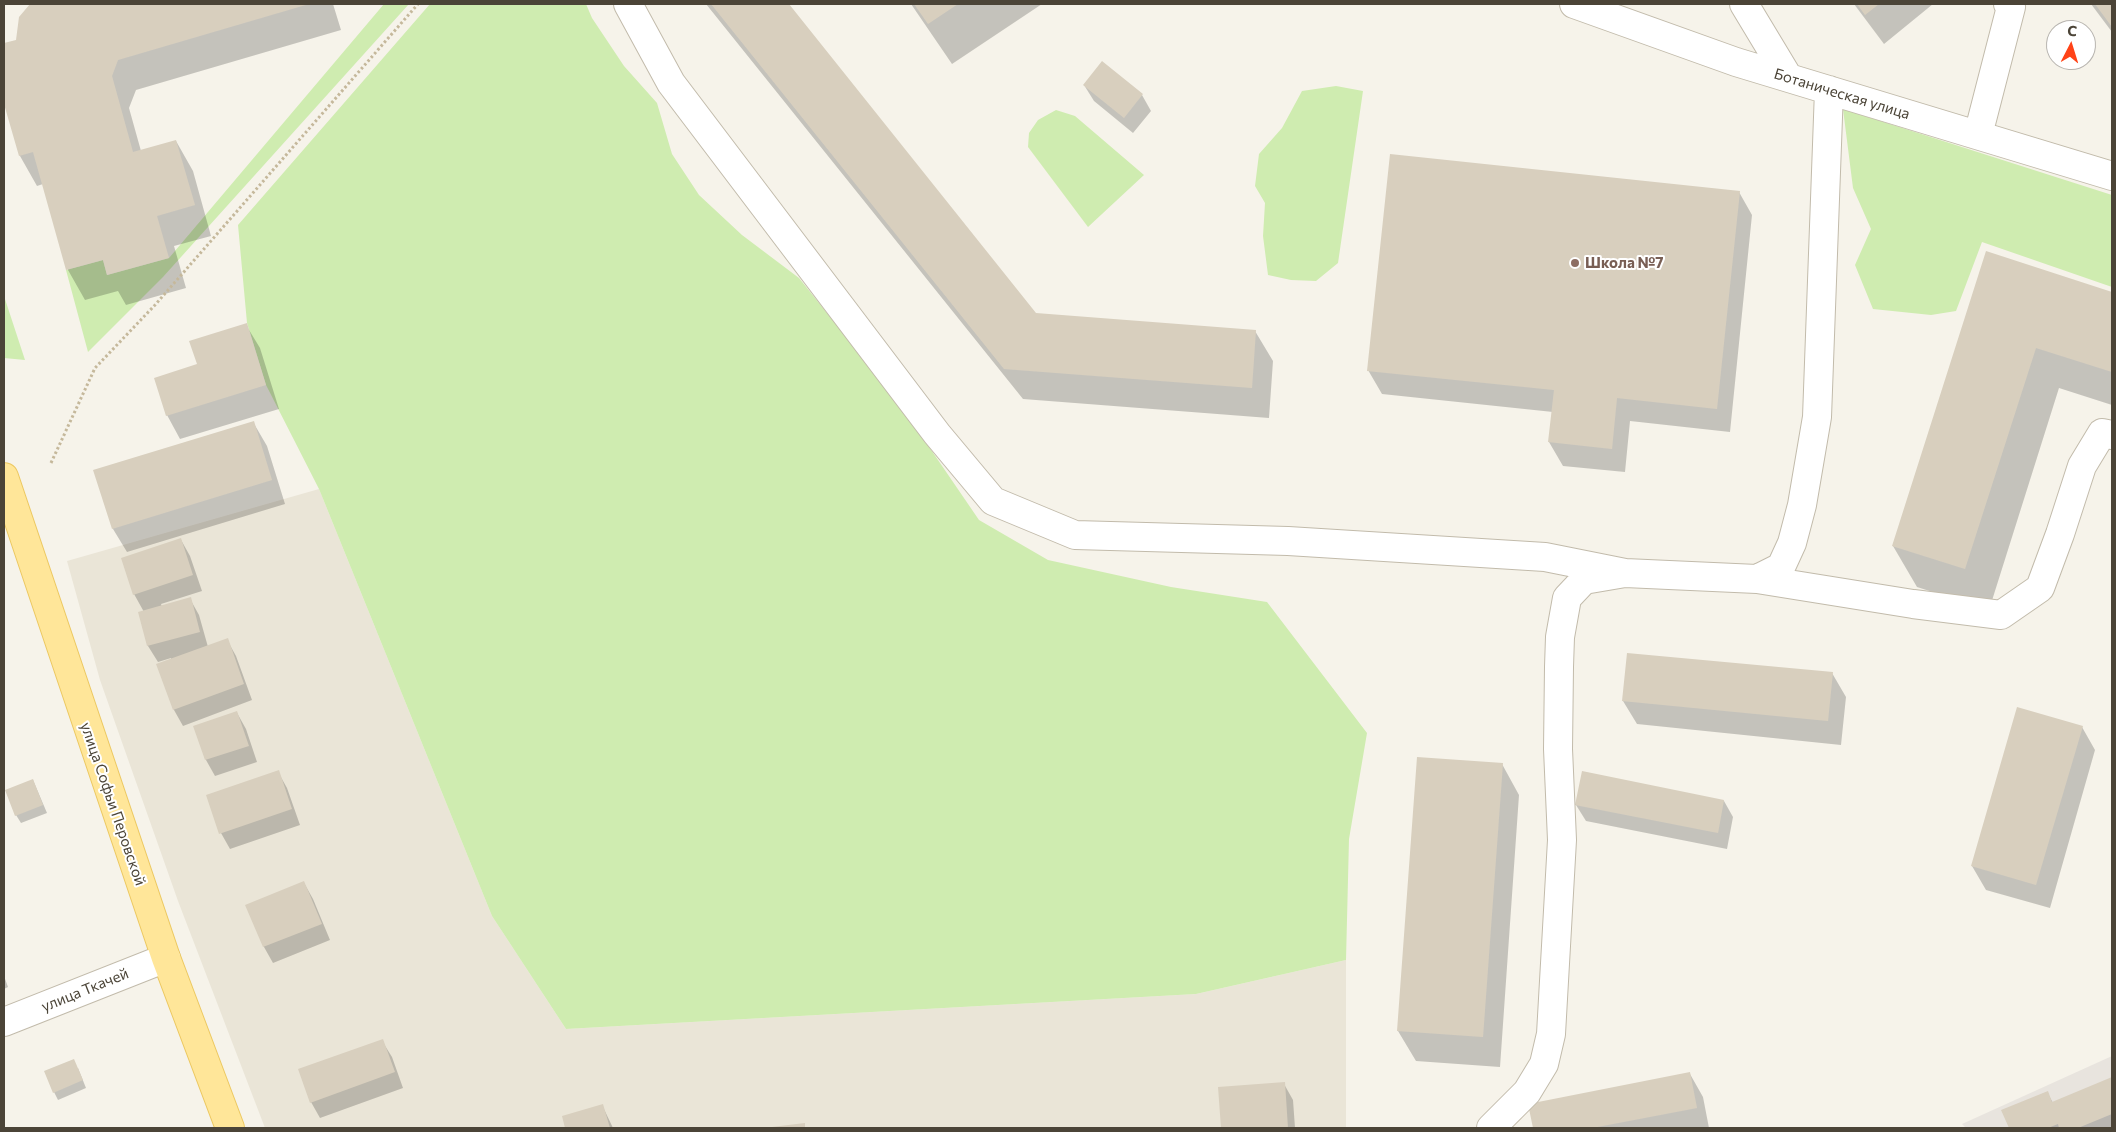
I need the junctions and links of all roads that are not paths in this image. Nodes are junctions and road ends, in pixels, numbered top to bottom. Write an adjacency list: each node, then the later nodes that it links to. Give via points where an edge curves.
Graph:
1 (628, 4): 12 (street, via 671,83 937,434 994,501 1075,535 1288,541 1545,557)
2 (1574, 4): 5 (street, Ботаническая улица)
3 (1744, 4): 6 (street)
4 (2008, 4): 8 (street, via 2010,7)
5 (1619, 11): 6 (street, Ботаническая улица, via 1736,62)
6 (1788, 77): 7 (street, Ботаническая улица)
7 (1829, 90): 8 (street, Ботаническая улица); 13 (street, via 1817,417 1792,543 1781,567)
8 (1978, 135): 9 (street, Ботаническая улица)
9 (2112, 176)
10 (2112, 435): 13 (street, via 2102,433 2082,466 2040,588 2001,615)
11 (4, 480): 14 (main road, улица Софьи Перовской)
12 (1625, 574): 13 (street); 17 (street, via 1584,580 1567,598 1560,638 1558,749 1562,840 1550,1034 1544,1064 1527,1092)
13 (1757, 579)
14 (166, 958): 15 (street, улица Ткачей); 16 (main road, улица Софьи Перовской)
15 (4, 1022)
16 (230, 1128)
17 (1491, 1128)

